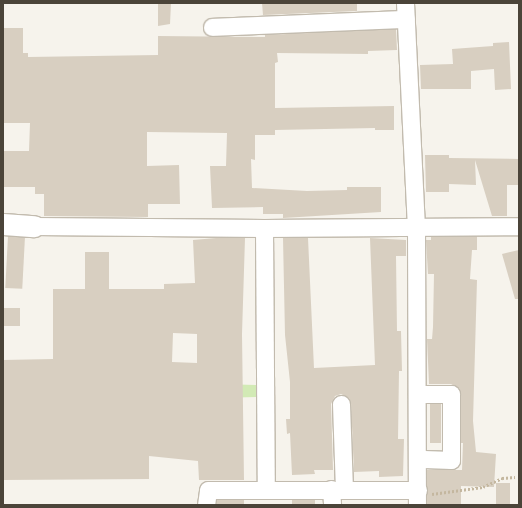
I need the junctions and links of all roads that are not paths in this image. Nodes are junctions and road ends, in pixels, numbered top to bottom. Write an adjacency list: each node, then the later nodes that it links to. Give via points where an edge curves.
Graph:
1 (406, 11): 2 (street); 6 (street)
2 (212, 27)
3 (3, 224): 4 (street)
4 (34, 226): 7 (street)
5 (519, 226): 6 (street)
6 (416, 227): 7 (street); 8 (street)
7 (264, 228): 11 (street)
8 (417, 394): 10 (street); 10 (street, via 451,394 451,460)
9 (341, 404): 12 (street)
10 (417, 459): 13 (street)
11 (266, 488): 12 (street); 14 (street, via 208,490)
12 (336, 494): 13 (street)
13 (418, 496)
14 (206, 505)

